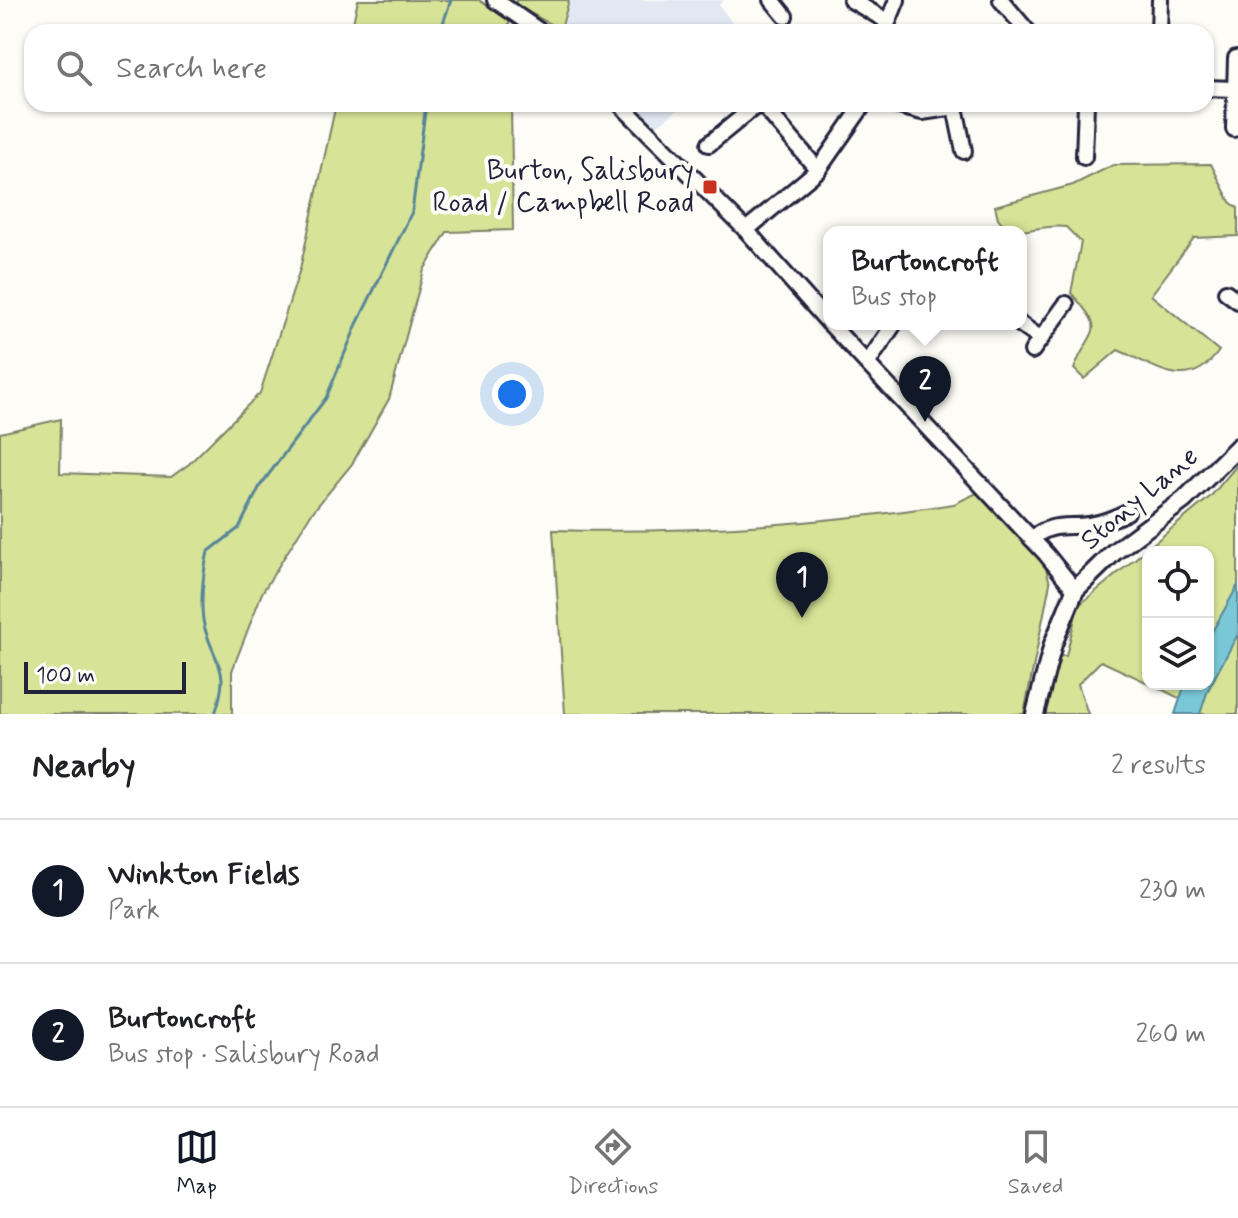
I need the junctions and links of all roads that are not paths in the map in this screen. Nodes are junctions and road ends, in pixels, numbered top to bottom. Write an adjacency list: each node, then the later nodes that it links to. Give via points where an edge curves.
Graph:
1 (495, 0): 6 (street)
2 (851, 0): 7 (street)
3 (897, 0): 8 (street)
4 (1001, 0): 9 (street)
5 (1160, 0): 10 (street)
6 (530, 24)
7 (882, 24)
8 (886, 24)
9 (1021, 24)
10 (1159, 24)
11 (1236, 58): 13 (street)
12 (1214, 88): 13 (street)
13 (1235, 89): 20 (street)
14 (628, 112): 25 (street)
15 (750, 112): 21 (street)
16 (767, 112): 24 (street)
17 (858, 112): 24 (street)
18 (956, 112): 22 (street)
19 (1086, 112): 23 (street)
20 (1234, 129)
21 (709, 144)
22 (964, 151)
23 (1084, 157)
24 (818, 170): 25 (street)
25 (746, 230): 27 (street)
26 (1066, 304): 30 (street, via 1036,345)
27 (823, 315)
28 (836, 330): 31 (street)
29 (890, 330): 31 (street)
30 (1025, 330)
31 (867, 364): 34 (street)
32 (1238, 447): 35 (main road, Stony Lane, via 1184,500 1114,552)
33 (1127, 512): 34 (street, via 1086,525 1041,530)
34 (1032, 539): 35 (street)
35 (1075, 590): 36 (main road, via 1053,644)
36 (1035, 714)

